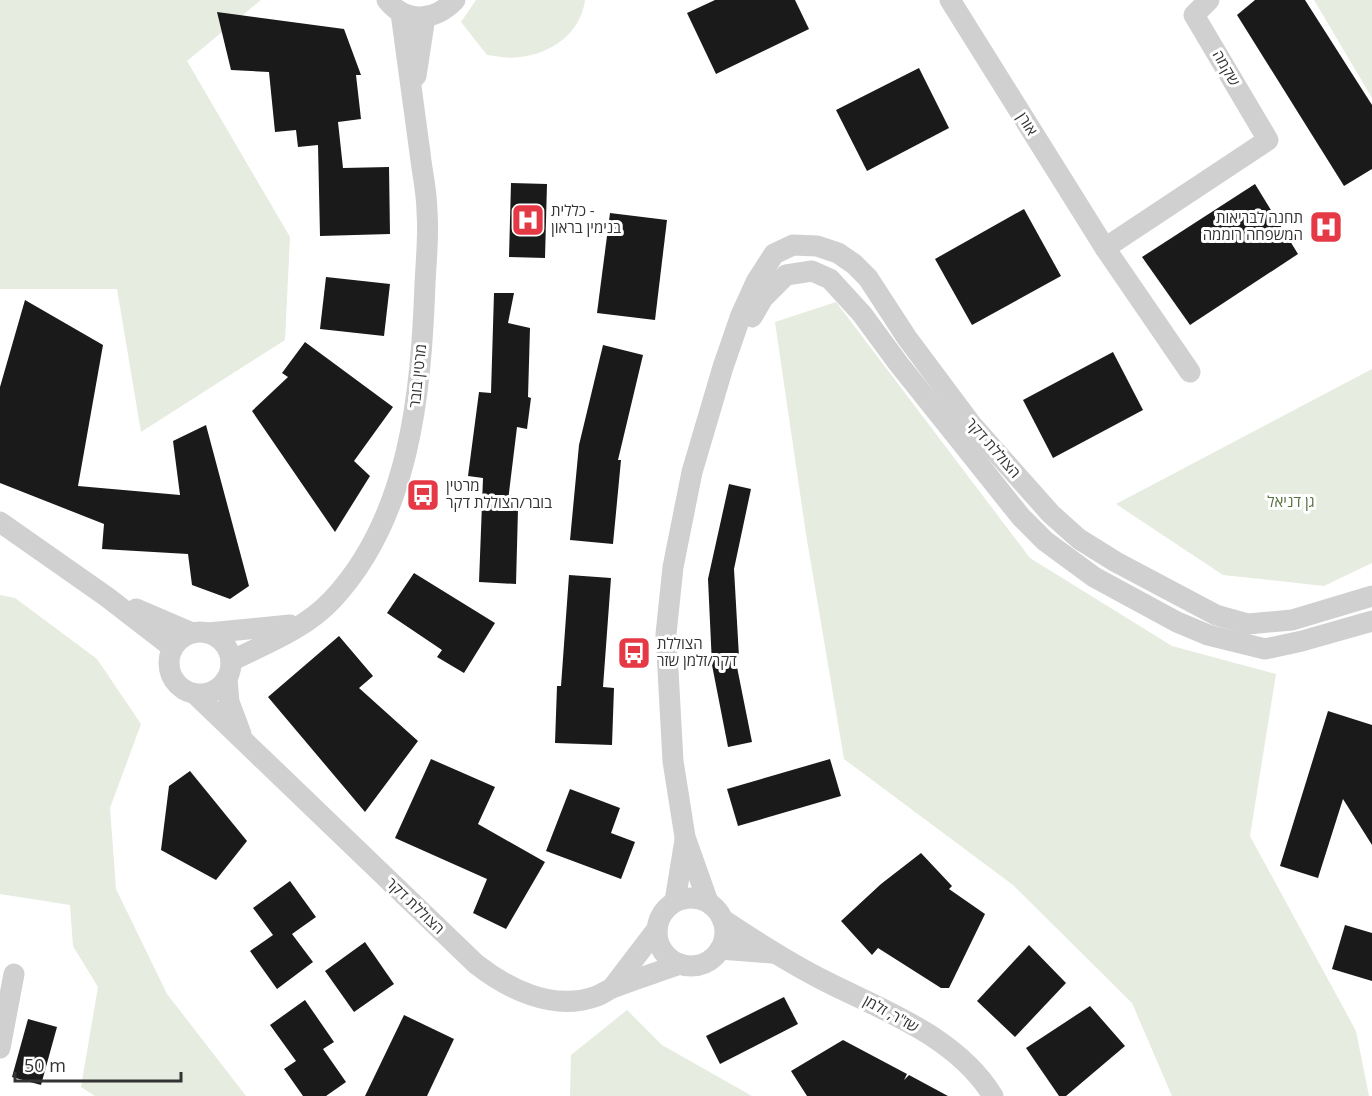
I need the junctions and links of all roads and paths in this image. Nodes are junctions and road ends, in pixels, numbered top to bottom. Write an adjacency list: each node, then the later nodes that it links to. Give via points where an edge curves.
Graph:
1 (455, 0): 5 (street, via 441,12)
2 (950, 0): 7 (street, אורן)
3 (1209, 0): 7 (street, שקמה, via 1194,15 1268,140)
4 (394, 7): 5 (street, via 413,17); 6 (street, מרטין בובר)
5 (425, 17): 6 (street, מרטין בובר)
6 (412, 98): 14 (street, מרטין בובר, via 427,211 424,319 412,423 398,482 363,559 331,602)
7 (1105, 248): 9 (street, אורן)
8 (723, 367): 11 (street, הצוללת דקר, via 741,315 774,254 793,245 817,246 838,253 868,278 972,425 1051,514 1079,539 1216,615 1248,624 1292,620); 13 (street, הצוללת דקר, via 763,298 786,275 812,271 830,279 862,314 1021,518 1094,577 1177,622 1208,635 1264,649); 20 (street, הצוללת דקר, via 692,472 673,567 666,634 673,760)
9 (1190, 372)
10 (0, 522): 12 (street)
11 (1372, 596)
12 (107, 597): 15 (street); 16 (street)
13 (1372, 621)
14 (305, 623): 15 (street); 17 (street, מרטין בובר)
15 (200, 633): 16 (street, via 180,639); 17 (street, via 224,643)
16 (173, 648): 18 (street, via 169,663 173,680)
17 (229, 670): 18 (street, via 213,692); 19 (street, הצוללת דקר, via 229,702)
18 (195, 694): 19 (street, הצוללת דקר)
19 (247, 745): 29 (street, הצוללת דקר, via 496,980 552,1001 595,997)
20 (685, 837): 21 (street, הצוללת דקר); 22 (street, הצוללת דקר)
21 (675, 901): 22 (street, via 697,898); 24 (street, via 666,908)
22 (708, 902): 23 (street)
23 (722, 919): 25 (street, via 725,929); 26 (street, שז"ר, זלמן)
24 (657, 929): 27 (street, via 662,950); 29 (street)
25 (720, 949): 26 (street, שז"ר, זלמן); 27 (street, via 702,964)
26 (773, 953): 31 (street, שז"ר, זלמן, via 890,1011 954,1052 982,1079)
27 (680, 964): 29 (street, הצוללת דקר)
28 (15, 974): 30 (street)
29 (612, 988)
30 (0, 1048)
31 (993, 1096)

